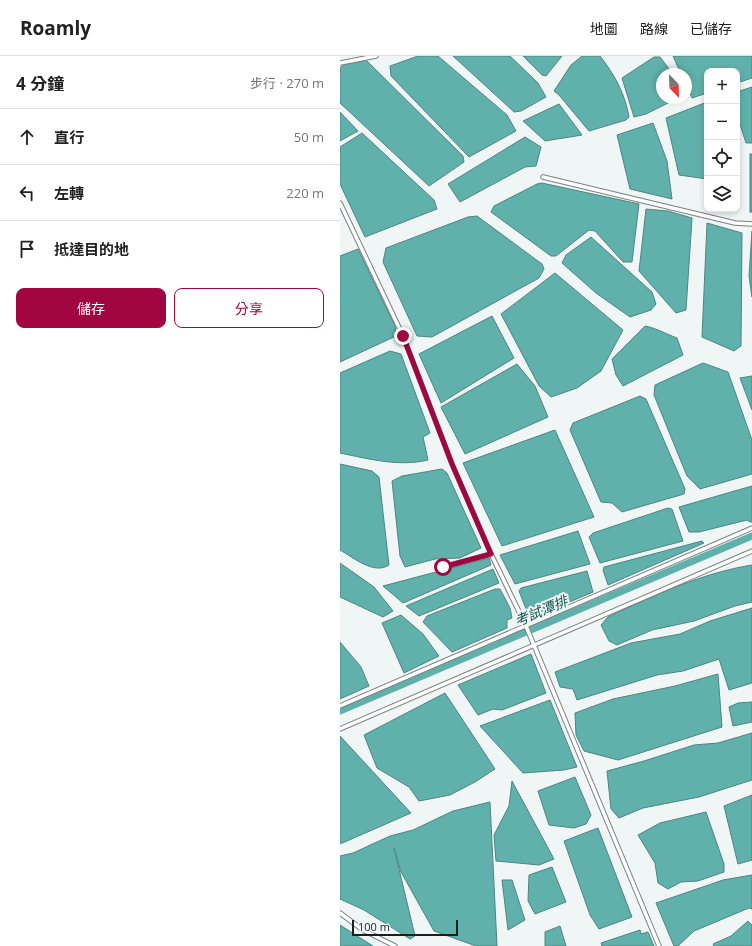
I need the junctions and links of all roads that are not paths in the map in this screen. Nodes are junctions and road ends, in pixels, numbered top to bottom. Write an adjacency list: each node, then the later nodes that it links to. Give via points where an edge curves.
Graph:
1 (376, 56): 2 (lane)
2 (340, 63)
3 (543, 178): 5 (lane, via 735,223)
4 (340, 203): 8 (lane, via 403,336 452,464)
5 (752, 224)
6 (752, 528): 10 (lane)
7 (752, 551): 11 (lane)
8 (491, 554): 9 (lane); 10 (lane)
9 (443, 567)
10 (527, 628): 11 (lane); 12 (lane)
11 (533, 645): 13 (lane); 16 (lane)
12 (340, 706)
13 (340, 729)
14 (340, 912): 15 (lane, via 363,930)
15 (395, 946)
16 (659, 946)

